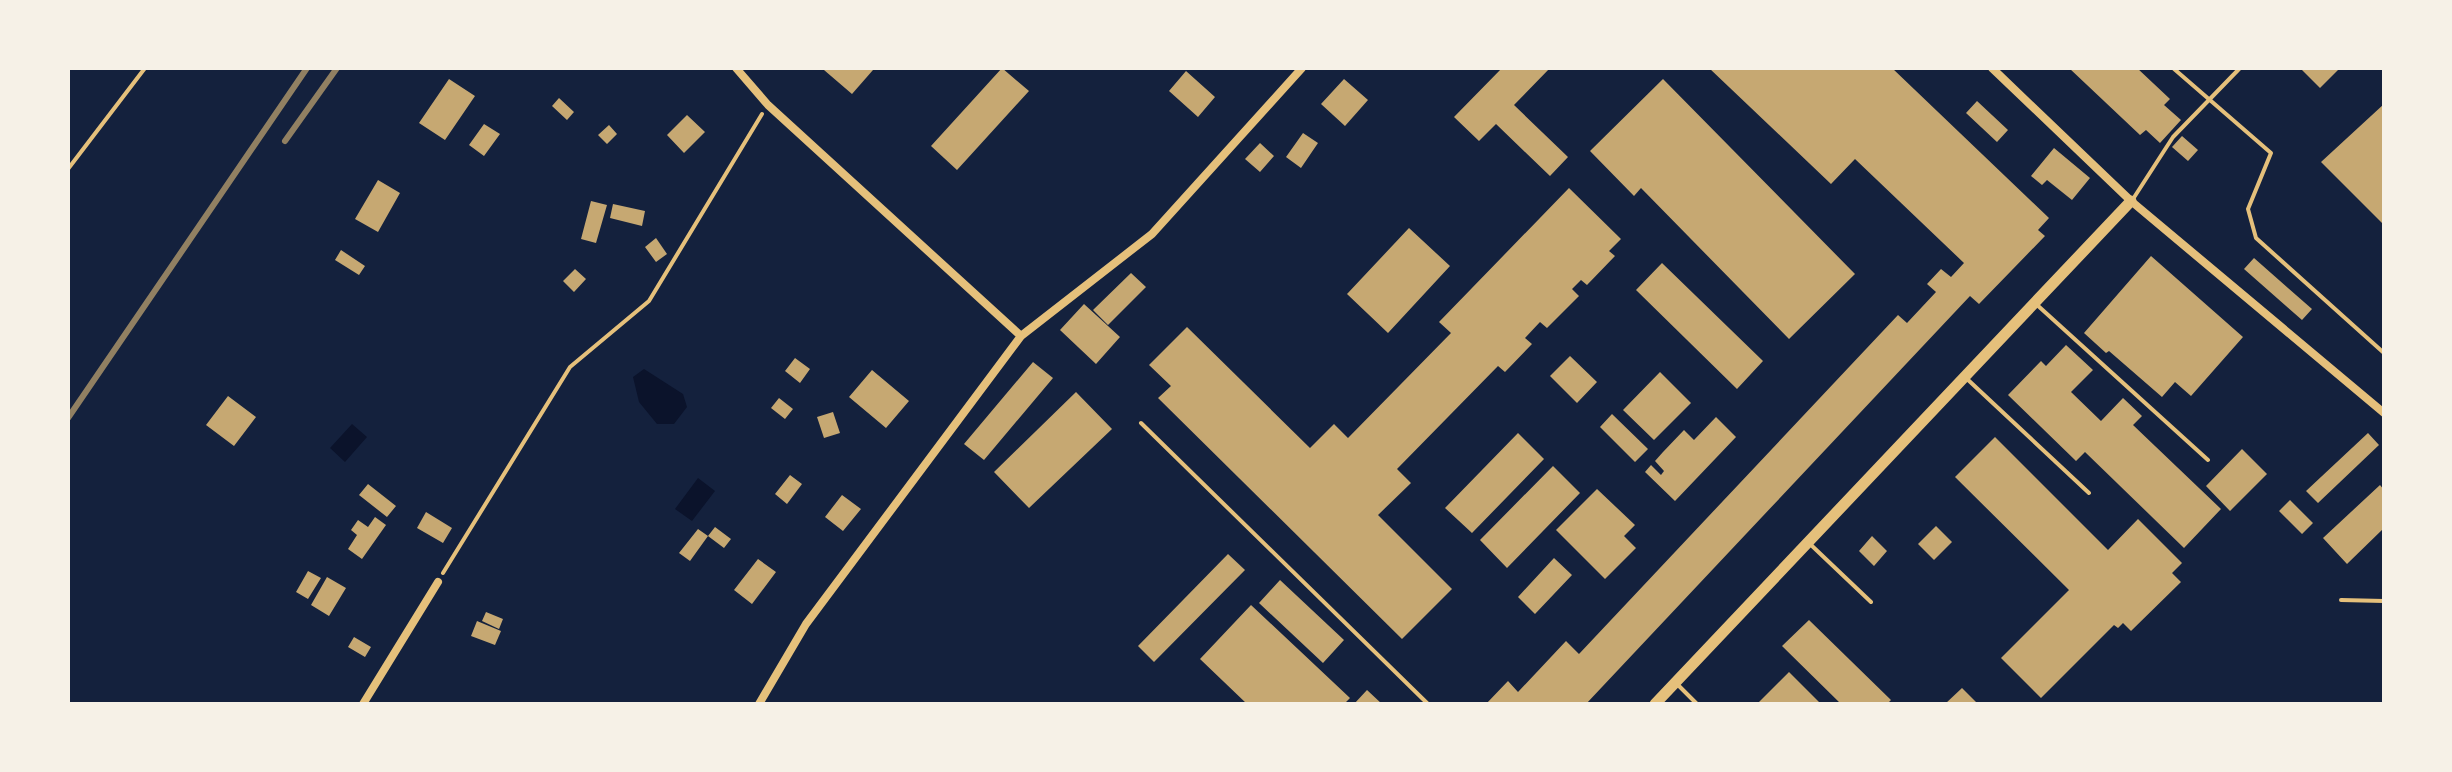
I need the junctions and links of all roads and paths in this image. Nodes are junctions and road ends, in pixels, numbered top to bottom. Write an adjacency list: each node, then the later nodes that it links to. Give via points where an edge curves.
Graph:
1 (145, 68): 9 (lane)
2 (736, 68): 8 (street)
3 (1302, 68): 12 (street, via 1152,234)
4 (1992, 68): 10 (street)
5 (2173, 68): 7 (lane)
6 (2240, 68): 7 (lane)
7 (2209, 100): 10 (lane, via 2173,137); 13 (lane, via 2271,153 2248,209 2256,238)
8 (768, 105): 12 (street); 20 (path, via 649,301 570,367)
9 (68, 169)
10 (2131, 201): 11 (street); 15 (street)
11 (2035, 303): 14 (street); 17 (lane)
12 (1021, 336): 26 (street, via 806,624)
13 (2384, 353)
14 (1965, 377): 18 (lane); 19 (street)
15 (2384, 413)
16 (1141, 423): 27 (lane)
17 (2208, 460)
18 (2089, 493)
19 (1808, 542): 23 (lane); 24 (street)
20 (438, 582): 25 (street)
21 (2341, 600): 22 (lane)
22 (2384, 601)
23 (1871, 602)
24 (1675, 682): 28 (street); 29 (lane)
25 (363, 704)
26 (759, 704)
27 (1428, 704)
28 (1655, 704)
29 (1697, 704)

